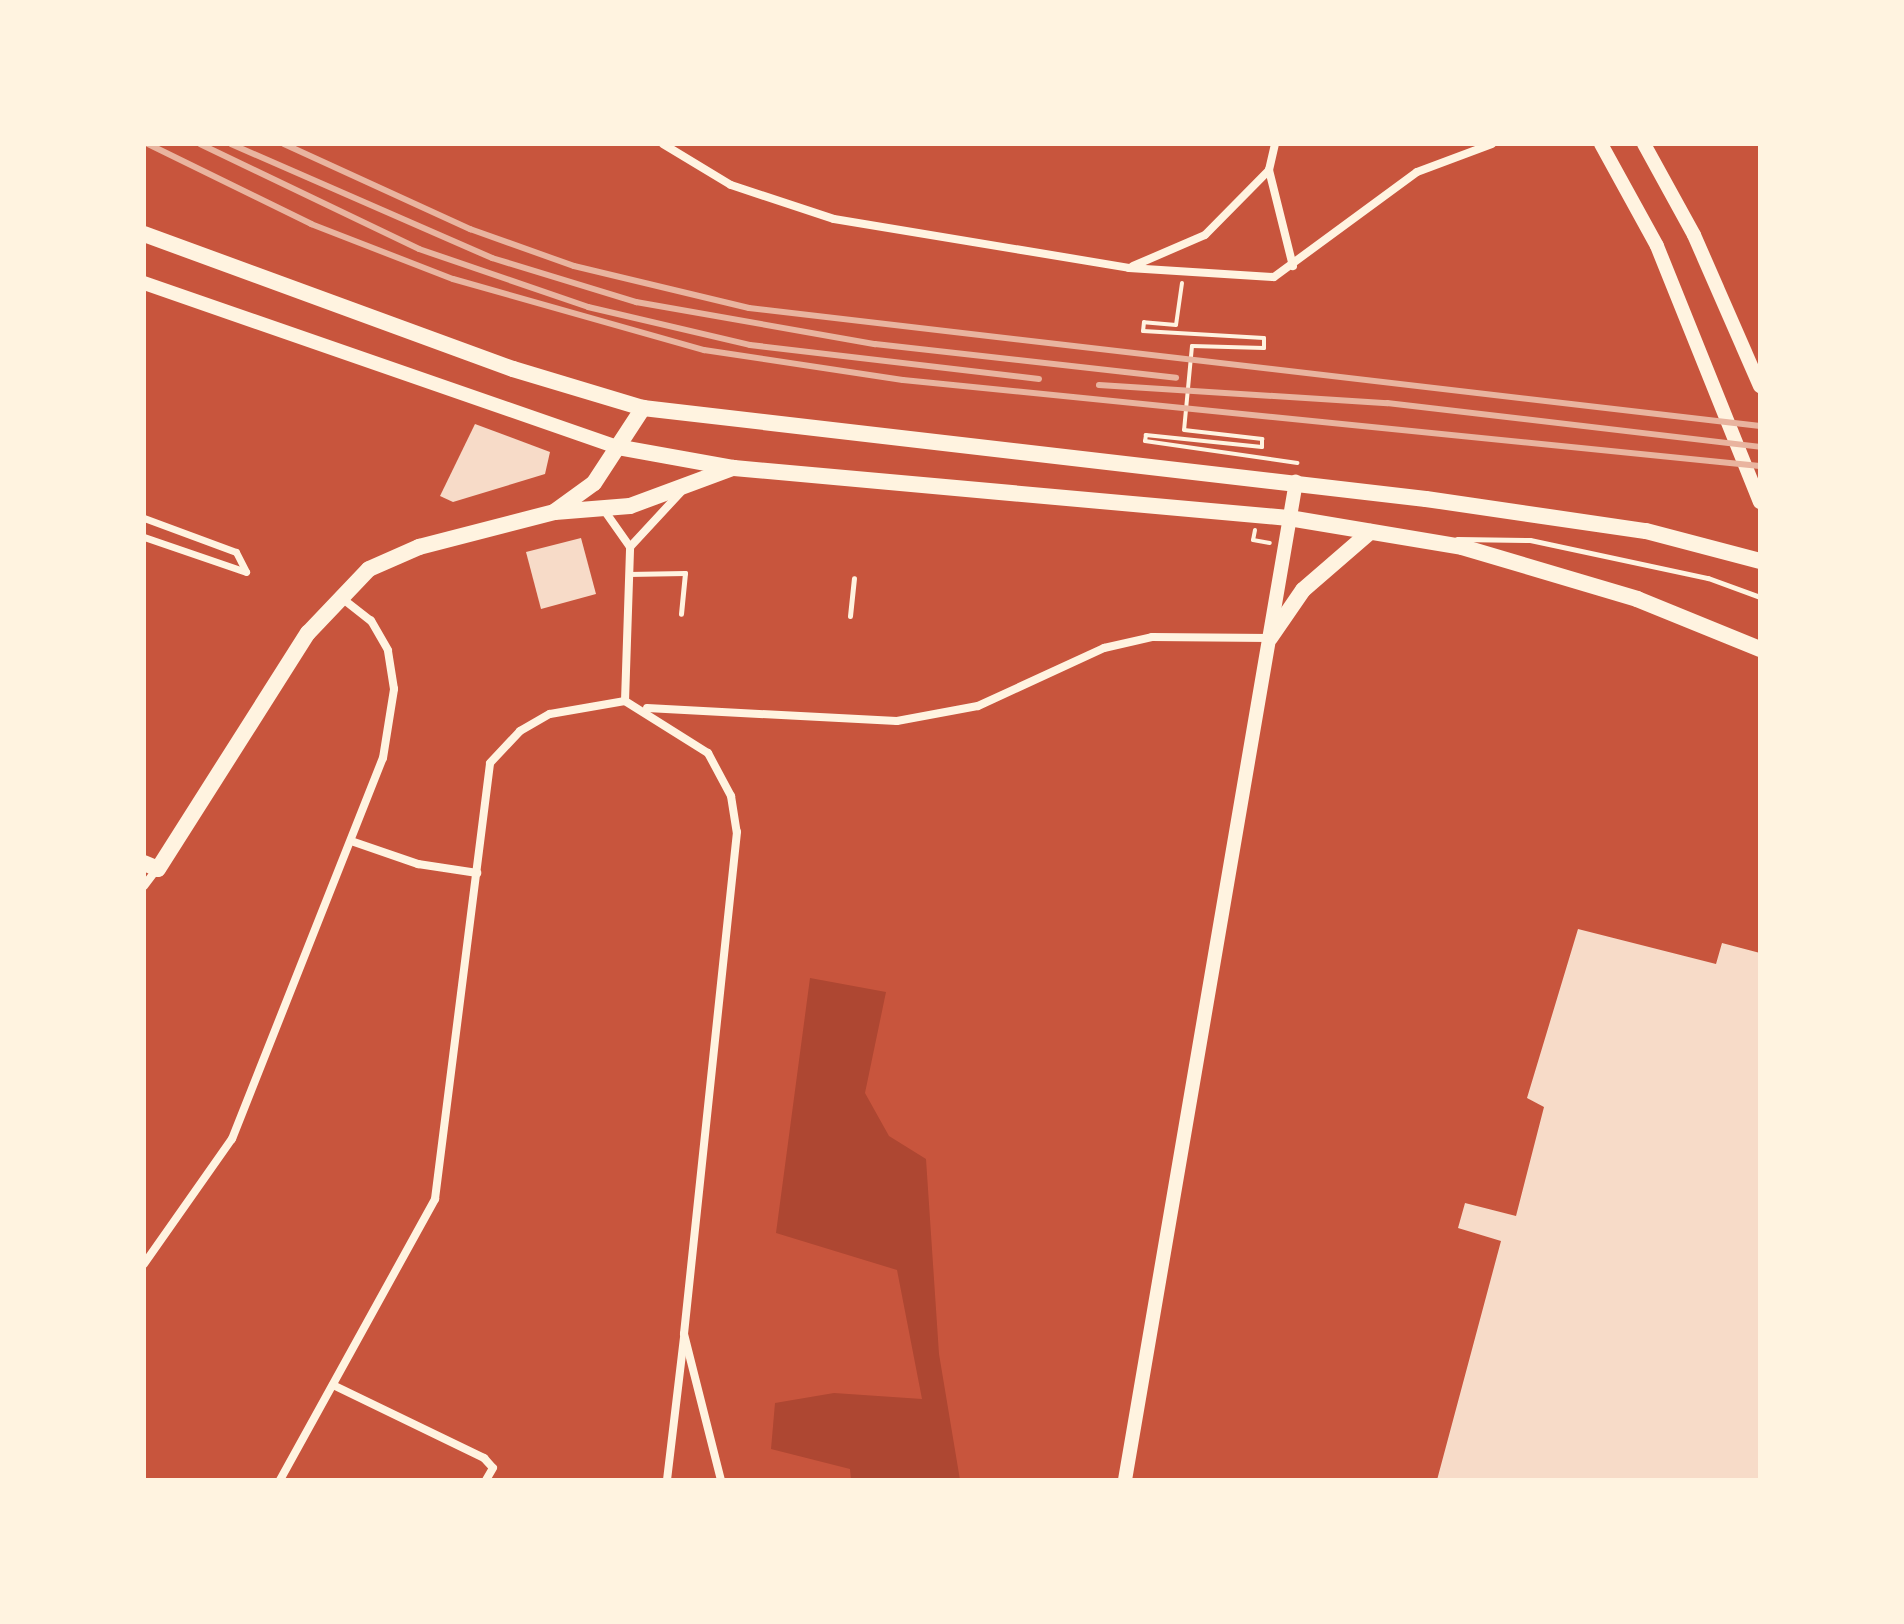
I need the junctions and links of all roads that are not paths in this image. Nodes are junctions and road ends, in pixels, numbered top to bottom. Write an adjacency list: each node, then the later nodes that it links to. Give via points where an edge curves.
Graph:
1 (663, 144): 9 (street, via 731,185 797,210)
2 (1275, 144): 6 (street)
3 (1492, 144): 8 (street, via 1417,172)
4 (1601, 144): 17 (main road, via 1657,246)
5 (1644, 144): 11 (main road, via 1694,235)
6 (1269, 170): 8 (street); 9 (street, via 1205,235)
7 (144, 234): 12 (main road, via 513,369)
8 (1293, 266): 9 (street, via 1274,277)
9 (1129, 268)
10 (144, 283): 13 (main road)
11 (1760, 386)
12 (643, 408): 13 (main road); 15 (main road)
13 (617, 447): 14 (main road); 19 (main road, via 594,483)
14 (734, 468): 16 (main road); 21 (main road)
15 (1296, 482): 21 (main road); 26 (main road, via 1646,531)
16 (681, 492): 18 (main road); 25 (street)
17 (1760, 502)
18 (604, 510): 19 (main road); 25 (street)
19 (554, 512): 29 (main road, via 419,547 369,569)
20 (144, 518): 23 (street, via 236,552 246,572)
21 (1289, 518): 22 (main road); 33 (main road)
22 (1370, 532): 24 (main road); 33 (main road, via 1303,590)
23 (144, 537)
24 (1408, 538): 30 (lane, via 1530,540 1708,578); 34 (main road, via 1593,585)
25 (630, 547): 27 (street)
26 (1760, 561)
27 (628, 574): 31 (lane, via 685,573); 35 (street)
28 (854, 578): 32 (lane)
29 (340, 596): 37 (street, via 382,637 394,689 383,758); 38 (main road, via 308,633)
30 (1760, 597)
31 (681, 614)
32 (850, 616)
33 (1270, 638): 36 (street, via 1152,637 1104,648 978,706 897,721); 48 (main road)
34 (1760, 649)
35 (625, 701): 36 (street); 39 (street, via 563,709 502,746 482,797)
36 (644, 708): 42 (street, via 708,753 731,796 737,832)
37 (354, 842): 39 (street, via 418,864); 41 (street, via 232,1139)
38 (151, 866): 40 (street)
39 (477, 873): 43 (street, via 435,1199)
40 (144, 886)
41 (144, 1264)
42 (684, 1334): 46 (street); 47 (street)
43 (333, 1385): 44 (street); 45 (street, via 484,1458 493,1468)
44 (280, 1480)
45 (486, 1480)
46 (667, 1480)
47 (721, 1480)
48 (1125, 1480)

